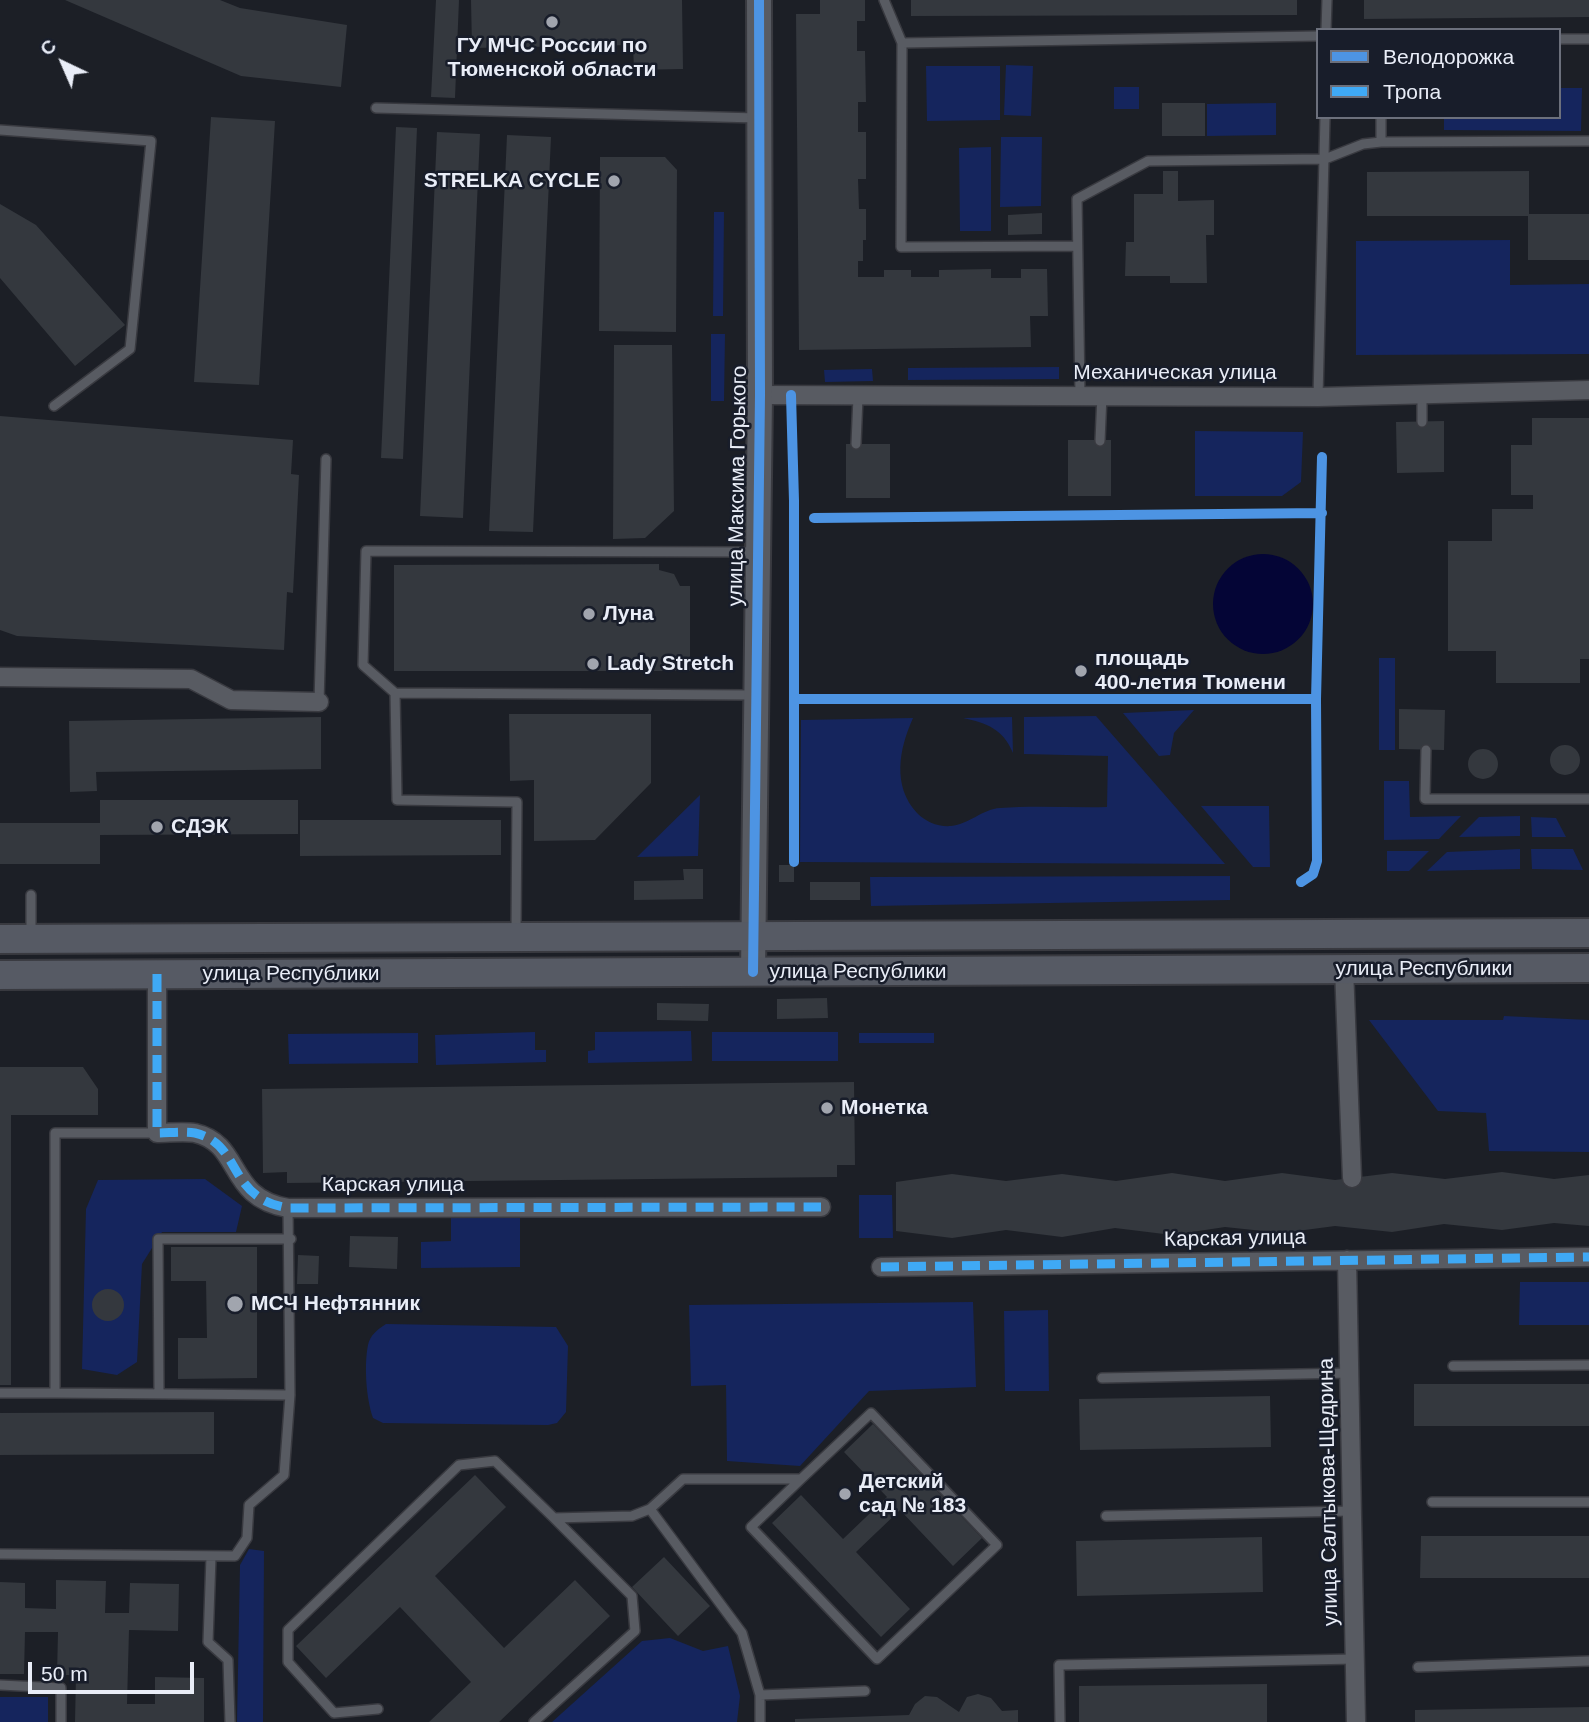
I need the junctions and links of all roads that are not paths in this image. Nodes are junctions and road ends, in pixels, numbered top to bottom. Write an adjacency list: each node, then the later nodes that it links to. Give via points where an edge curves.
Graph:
1 (759, 0): 10 (street, улица Максима Горького)
2 (884, 0): 8 (lane)
3 (1327, 0): 4 (lane)
4 (1326, 28)
5 (1316, 36): 8 (lane)
6 (1561, 38): 7 (lane)
7 (1589, 39)
8 (902, 43): 17 (lane, via 901,247)
9 (376, 108): 10 (lane)
10 (758, 118): 20 (street, улица Максима Горького)
11 (1325, 119): 16 (lane)
12 (1381, 119): 15 (lane)
13 (0, 130): 25 (lane, via 151,141 131,349)
14 (1589, 141): 15 (lane)
15 (1381, 142): 16 (lane)
16 (1325, 159): 17 (lane, via 1148,161 1077,199); 24 (lane)
17 (1077, 246): 21 (lane)
18 (1589, 390): 19 (street, Механическая улица)
19 (1422, 393): 24 (street, Механическая улица); 26 (lane)
20 (760, 395): 23 (street, Механическая улица); 30 (street, улица Максима Горького)
21 (1080, 395): 22 (street, Механическая улица); 23 (street, Механическая улица)
22 (1102, 395): 24 (street, Механическая улица); 27 (lane)
23 (858, 397): 28 (lane)
24 (1318, 397)
25 (54, 406)
26 (1422, 422)
27 (1100, 440)
28 (856, 444)
29 (326, 459): 34 (lane)
30 (757, 552): 32 (lane, via 366,551 363,665); 33 (street, улица Максима Горького)
31 (0, 677): 34 (street, via 191,678 231,701)
32 (395, 693): 33 (lane); 39 (lane, via 397,800 517,802)
33 (754, 695): 40 (street, улица Максима Горького)
34 (318, 702)
35 (1426, 750): 36 (lane, via 1425,799)
36 (1589, 799)
37 (31, 895): 42 (lane)
38 (1589, 933): 40 (main road, улица Республики)
39 (515, 937): 40 (main road, улица Республики); 42 (main road, улица Республики)
40 (752, 937): 45 (street, улица Максима Горького)
41 (0, 939): 42 (main road, улица Республики)
42 (31, 939)
43 (1344, 968): 44 (main road, улица Республики); 45 (main road, улица Республики); 49 (street)
44 (1589, 968)
45 (753, 972): 46 (main road, улица Республики)
46 (157, 974): 47 (main road, улица Республики); 48 (street)
47 (0, 975)
48 (157, 1133): 51 (street, Карская улица, via 195,1133 214,1141 252,1195 268,1205); 61 (lane, via 55,1133)
49 (1352, 1178)
50 (821, 1207): 51 (street, Карская улица)
51 (288, 1208): 52 (lane)
52 (290, 1239): 62 (lane, via 158,1239); 63 (lane)
53 (1589, 1257): 54 (street, Карская улица)
54 (1347, 1260): 55 (street, Карская улица); 58 (street, улица Салтыкова-Щедрина)
55 (881, 1267)
56 (1589, 1365): 57 (lane)
57 (1453, 1366)
58 (1350, 1373): 59 (lane); 68 (street, улица Салтыкова-Щедрина)
59 (1102, 1378)
60 (0, 1393): 61 (lane)
61 (55, 1393): 62 (lane)
62 (159, 1394): 63 (lane)
63 (290, 1395): 72 (lane, via 284,1475 249,1505 247,1538 235,1556)
64 (802, 1479): 64 (lane, via 751,1527 877,1659 997,1545 871,1413); 67 (lane, via 682,1479)
65 (1432, 1502): 66 (lane)
66 (1589, 1502)
67 (650, 1509): 70 (lane, via 632,1516); 78 (lane, via 742,1633)
68 (1352, 1511): 69 (lane); 73 (street, улица Салтыкова-Щедрина)
69 (1106, 1517)
70 (554, 1518): 79 (lane, via 495,1461 459,1465 288,1630 288,1662 334,1713); 82 (lane, via 632,1596 635,1631)
71 (0, 1554): 72 (lane)
72 (211, 1557): 81 (lane, via 208,1642 228,1660)
73 (1355, 1659): 84 (lane, via 1059,1665); 85 (street, улица Салтыкова-Щедрина)
74 (1589, 1661): 75 (lane)
75 (1418, 1667)
76 (0, 1685): 80 (lane, via 61,1688)
77 (865, 1691): 78 (lane)
78 (760, 1695): 83 (lane)
79 (377, 1709)
80 (61, 1722)
81 (230, 1722)
82 (534, 1722)
83 (760, 1722)
84 (1060, 1722)
85 (1356, 1722)

